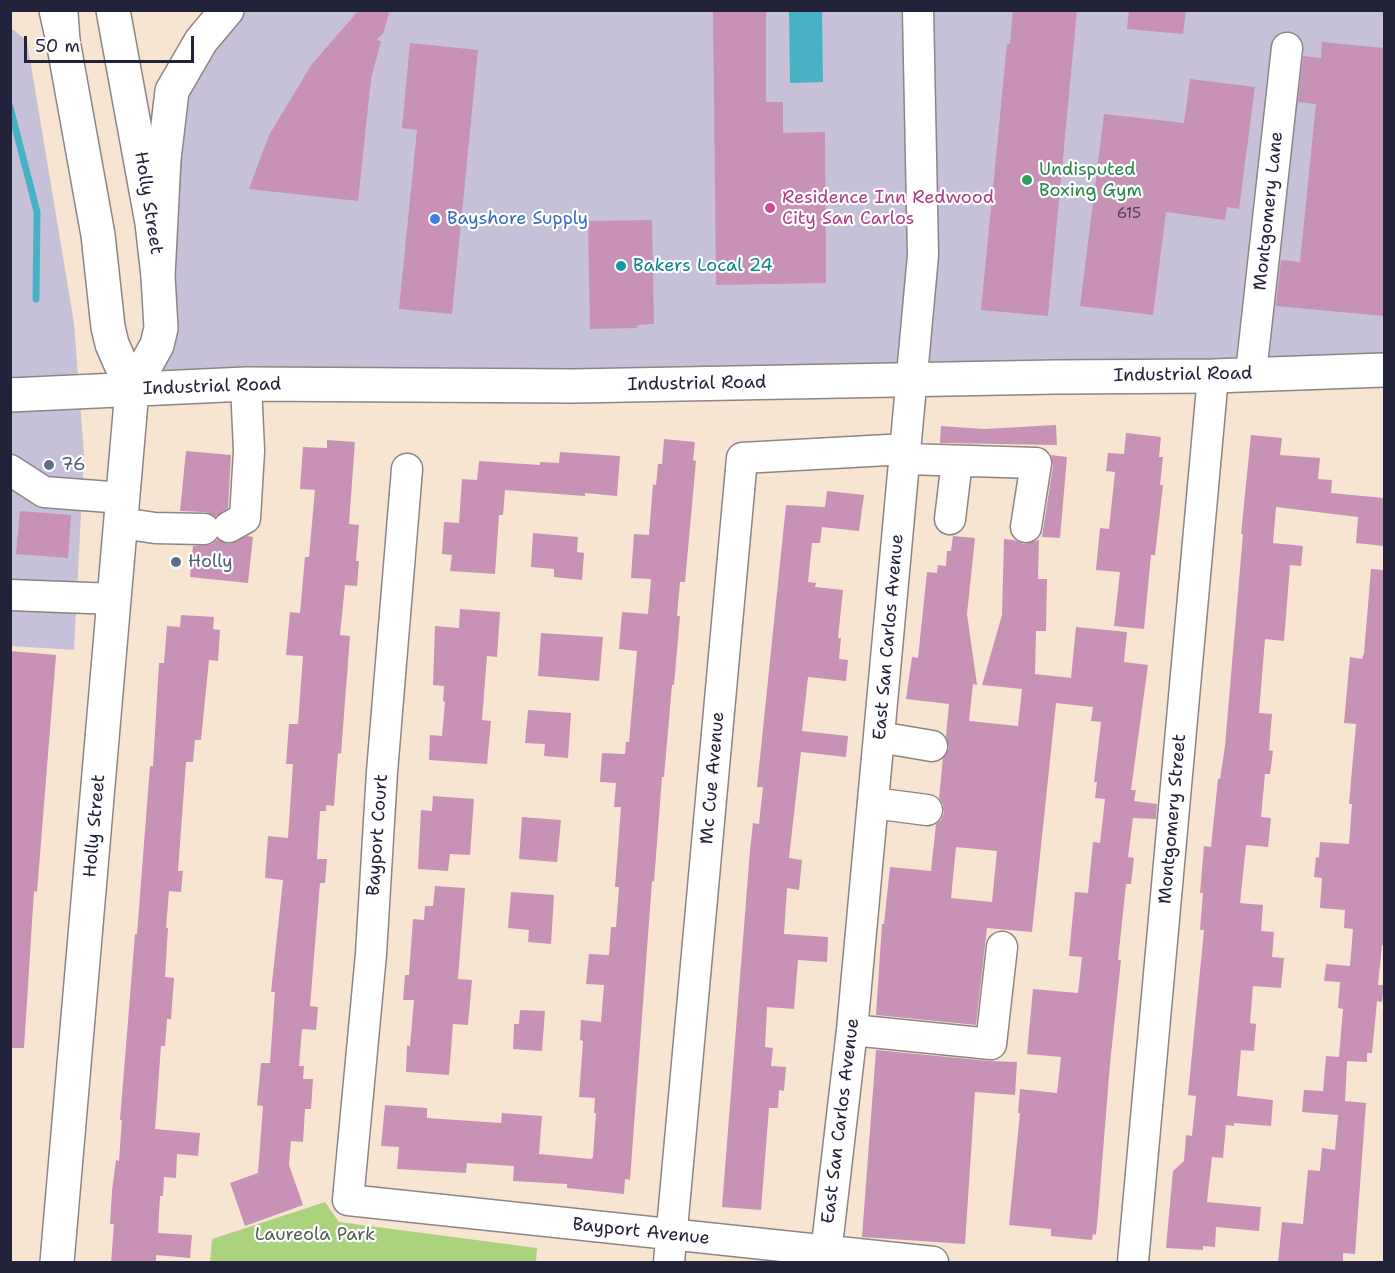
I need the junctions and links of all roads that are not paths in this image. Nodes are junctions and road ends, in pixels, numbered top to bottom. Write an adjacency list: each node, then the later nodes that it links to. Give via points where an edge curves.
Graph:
1 (113, 10): 6 (main road, Holly Street)
2 (227, 10): 6 (main road, via 201,41 172,91)
3 (918, 10): 10 (street, East San Carlos Avenue, via 923,255)
4 (60, 21): 12 (main road, Holly Street, via 90,186 108,327)
5 (1287, 48): 8 (street, Montgomery Lane)
6 (158, 276): 12 (main road, Holly Street, via 158,345)
7 (1384, 370): 8 (main road, Industrial Road)
8 (1251, 373): 9 (main road, Industrial Road)
9 (1213, 376): 10 (main road, Industrial Road); 34 (street, Montgomery Street)
10 (912, 380): 11 (main road, Industrial Road, via 574,386); 14 (street, East San Carlos Avenue)
11 (246, 384): 12 (main road, Industrial Road); 18 (street, via 249,460 245,518 217,528 155,528)
12 (132, 390): 13 (main road, Industrial Road); 18 (main road, Holly Street)
13 (10, 395)
14 (905, 454): 15 (street); 23 (street, East San Carlos Avenue); 30 (street, Mc Cue Avenue, via 742,458)
15 (957, 461): 19 (street); 20 (street, via 1036,463)
16 (407, 469): 29 (street, Bayport Court, via 371,954)
17 (10, 470): 18 (street, via 44,492)
18 (122, 510): 22 (main road, Holly Street)
19 (950, 519)
20 (1026, 527)
21 (10, 595): 22 (street)
22 (115, 599): 32 (main road, Holly Street)
23 (879, 737): 24 (street); 25 (street, East San Carlos Avenue)
24 (932, 746)
25 (873, 802): 26 (street); 28 (street, East San Carlos Avenue)
26 (927, 810)
27 (1002, 947): 28 (street, via 991,1044)
28 (852, 1030): 31 (street, East San Carlos Avenue)
29 (348, 1200): 30 (street, Bayport Avenue)
30 (670, 1249): 31 (street, Bayport Avenue)
31 (825, 1258): 33 (street, Bayport Avenue)
32 (57, 1263)
33 (933, 1263)
34 (1133, 1263)

